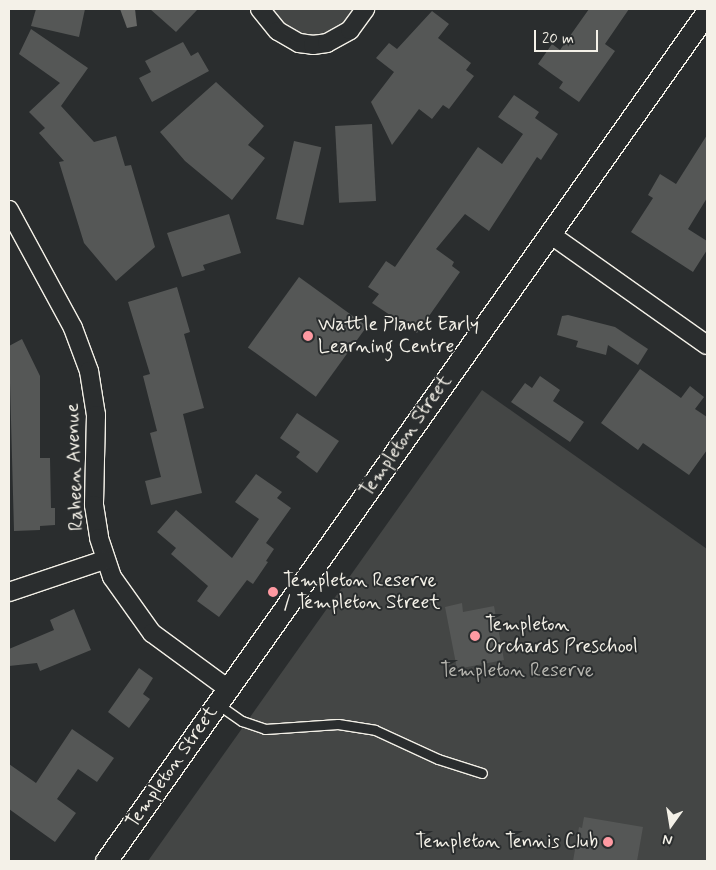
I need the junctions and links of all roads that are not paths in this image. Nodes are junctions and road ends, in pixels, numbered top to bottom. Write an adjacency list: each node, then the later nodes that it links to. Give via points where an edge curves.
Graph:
1 (260, 9): 2 (street, via 278,31 299,43 313,45 327,43 350,30)
2 (366, 9)
3 (707, 12): 5 (street, Templeton Street)
4 (9, 210): 7 (street, Raheen Avenue, via 73,328 89,371 96,415 94,505)
5 (550, 234): 6 (street); 9 (street, Templeton Street)
6 (707, 344)
7 (104, 560): 8 (street); 9 (street, Raheen Avenue, via 126,602 152,632)
8 (9, 592)
9 (222, 696): 10 (lane, via 242,722 265,729 338,724 375,730 438,759); 11 (street, Templeton Street)
10 (482, 773)
11 (106, 861)

